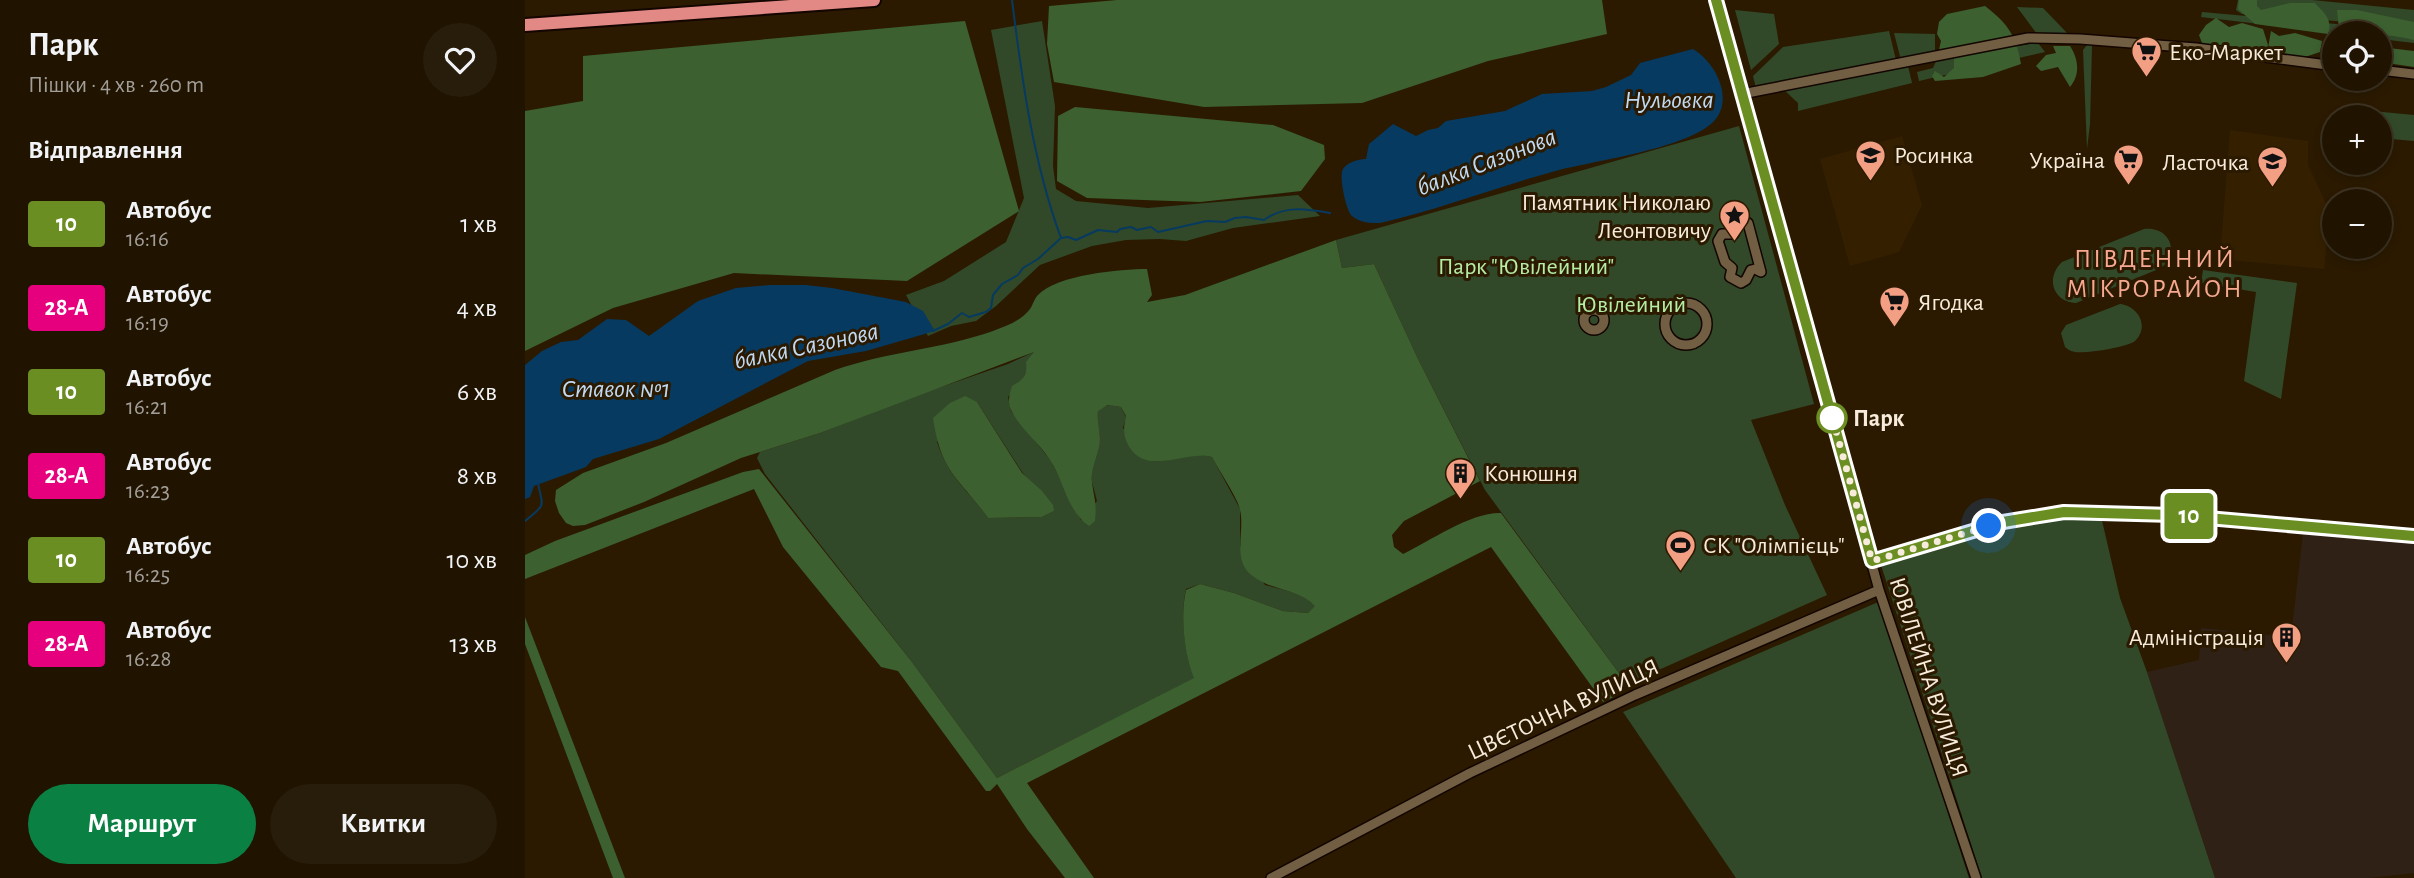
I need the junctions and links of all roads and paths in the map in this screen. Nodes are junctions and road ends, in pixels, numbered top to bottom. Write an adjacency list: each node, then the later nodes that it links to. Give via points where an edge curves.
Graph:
1 (874, 0): 3 (highway)
2 (1716, 0): 8 (street, ЮВІЛЕЙНА ВУЛИЦЯ)
3 (727, 5): 4 (highway)
4 (525, 25)
5 (2322, 64): 8 (street, via 2196,48 2028,38)
6 (2392, 72): 7 (street)
7 (2414, 74)
8 (1742, 94): 12 (street, ЮВІЛЕЙНА ВУЛИЦЯ)
9 (1737, 282): 9 (street, via 1745,281 1753,269 1761,272 1748,223 1743,220 1734,234 1723,233 1718,238 1725,262 1732,268 1729,275)
10 (1669, 311): 10 (street, via 1666,329 1674,341 1686,345 1703,337 1707,319 1695,305 1677,305)
11 (2414, 536): 12 (street, via 2173,515 2064,512 2003,522)
12 (1872, 561): 13 (street, ЮВІЛЕЙНА ВУЛИЦЯ)
13 (1879, 590): 14 (street, ЦВЄТОЧНА ВУЛИЦЯ, via 1635,695 1458,779); 15 (street, ЮВІЛЕЙНА ВУЛИЦЯ)
14 (1271, 878)
15 (1976, 878)

